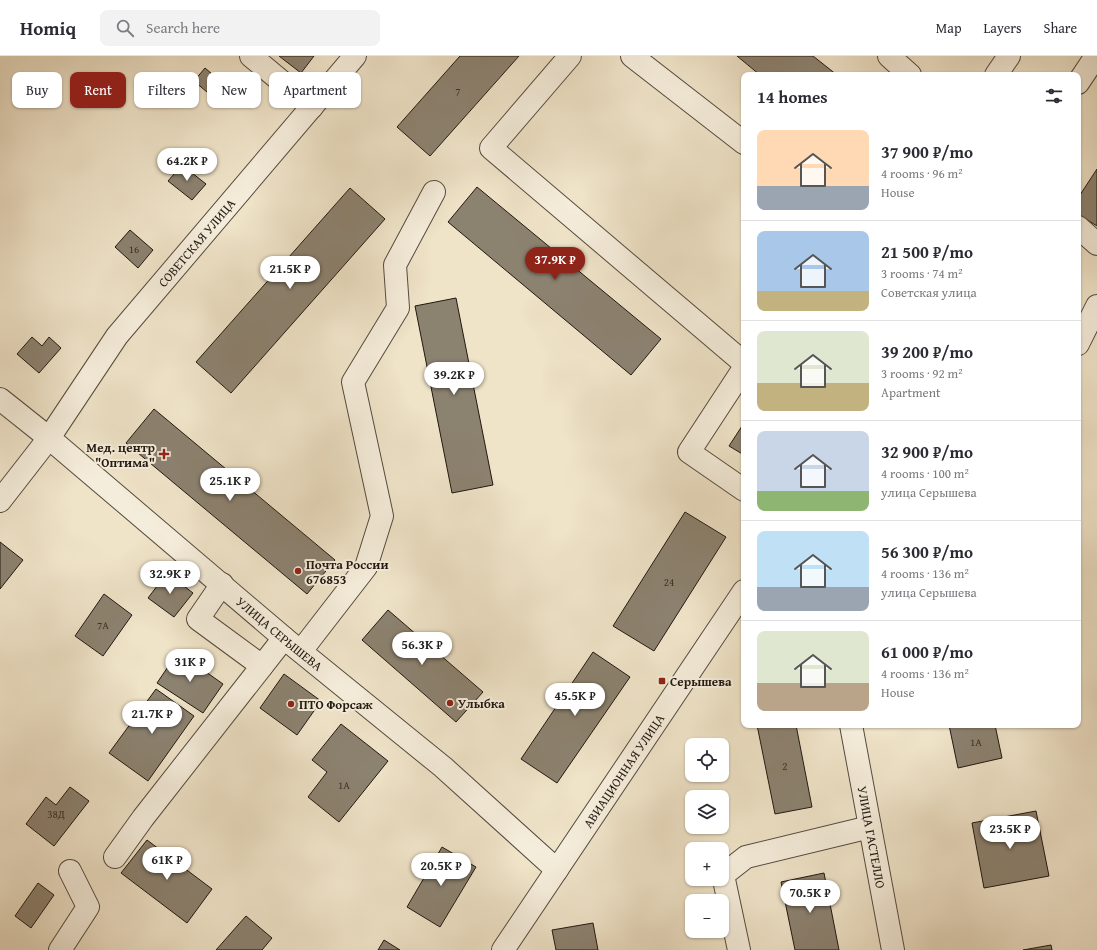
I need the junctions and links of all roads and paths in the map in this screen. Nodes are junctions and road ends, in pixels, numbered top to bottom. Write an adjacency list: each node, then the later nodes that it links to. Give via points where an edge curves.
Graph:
1 (251, 56): 8 (street)
2 (355, 56): 9 (street, СОВЕТСКАЯ УЛИЦА)
3 (570, 56): 20 (street, via 491,148)
4 (632, 56): 14 (street)
5 (889, 56): 10 (street)
6 (1009, 56): 11 (street)
7 (1096, 56): 12 (street)
8 (270, 72)
9 (342, 72)
10 (907, 72)
11 (998, 72)
12 (1081, 78)
13 (311, 108): 23 (street, СОВЕТСКАЯ УЛИЦА, via 117,336)
14 (741, 141)
15 (434, 192): 29 (street, via 395,265 398,308 353,382 382,516 366,567)
16 (1081, 230): 17 (street)
17 (1097, 244)
18 (1097, 306): 19 (street)
19 (1081, 338)
20 (741, 360)
21 (741, 373): 24 (street, via 689,452)
22 (0, 399): 23 (street, УЛИЦА СЕРЫШЕВА)
23 (49, 438): 25 (street, СОВЕТСКАЯ УЛИЦА); 26 (street, УЛИЦА СЕРЫШЕВА)
24 (741, 488)
25 (0, 500)
26 (222, 584): 28 (street, УЛИЦА СЕРЫШЕВА); 30 (street, via 198,620)
27 (741, 594): 34 (street, АВИАЦИОННАЯ УЛИЦА)
28 (284, 638): 29 (street, УЛИЦА СЕРЫШЕВА); 30 (street)
29 (301, 651): 34 (street, УЛИЦА СЕРЫШЕВА, via 443,767)
30 (262, 666): 33 (street, via 142,818)
31 (852, 728): 32 (street, УЛИЦА ГАСТЕЛЛО)
32 (870, 827): 38 (street, via 746,857 723,875); 39 (street, УЛИЦА ГАСТЕЛЛО)
33 (115, 857)
34 (557, 870): 37 (street, АВИАЦИОННАЯ УЛИЦА)
35 (70, 871): 36 (street, via 88,907)
36 (60, 950)
37 (503, 950)
38 (739, 950)
39 (893, 950)

